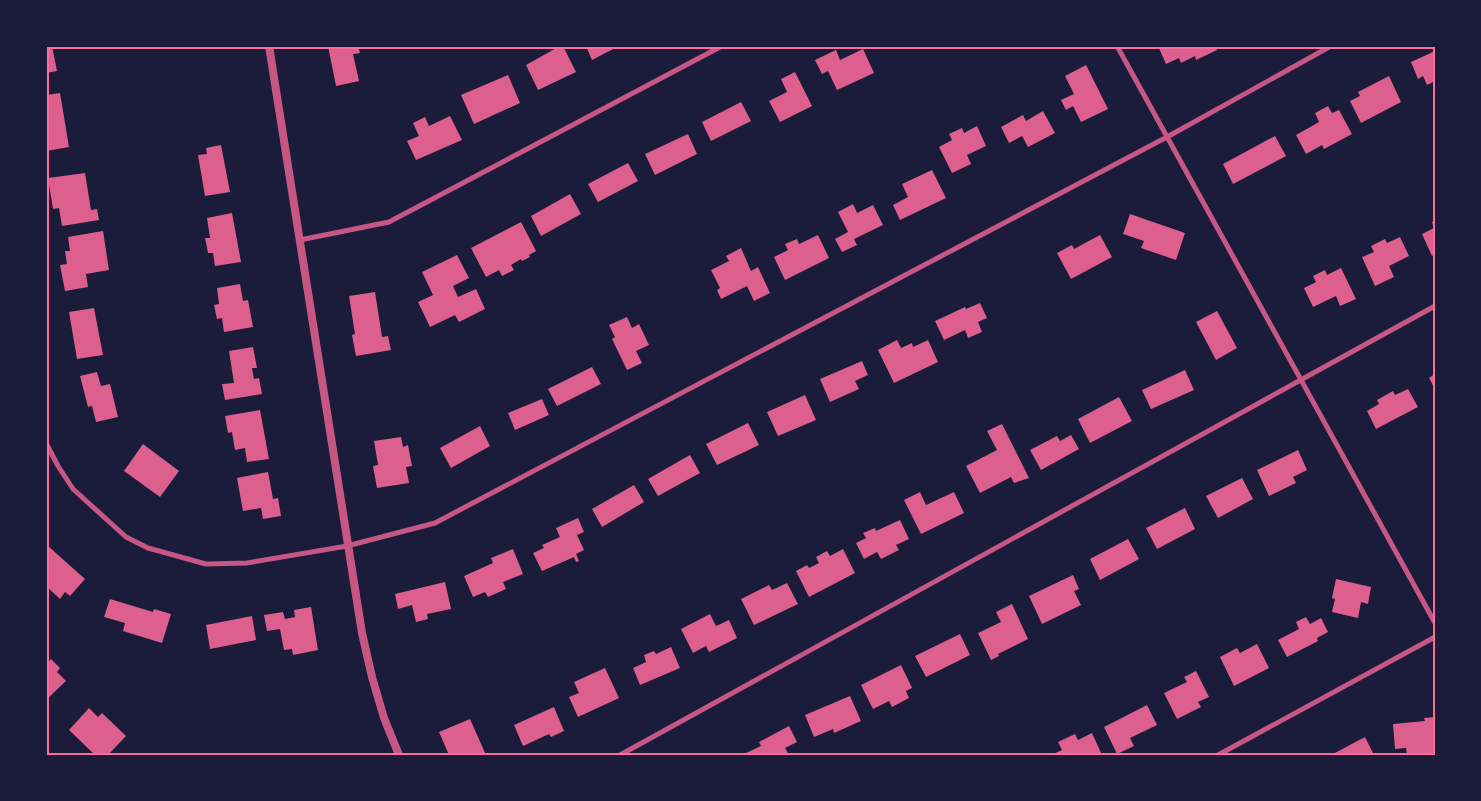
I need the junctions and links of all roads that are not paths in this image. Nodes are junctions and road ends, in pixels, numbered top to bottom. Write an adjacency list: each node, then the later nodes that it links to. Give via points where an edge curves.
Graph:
1 (269, 46): 6 (street)
2 (722, 46): 6 (street, via 389,222)
3 (1117, 46): 5 (street)
4 (1331, 46): 5 (street)
5 (1167, 136): 8 (street); 10 (street, via 435,523)
6 (300, 240): 10 (street)
7 (1435, 306): 8 (street)
8 (1301, 380): 11 (street); 14 (street)
9 (46, 443): 10 (street, via 73,488 126,537 148,548 206,564 247,562)
10 (347, 546): 13 (street, via 372,677)
11 (1435, 623)
12 (1435, 637): 15 (street)
13 (399, 755)
14 (620, 755)
15 (1218, 755)

